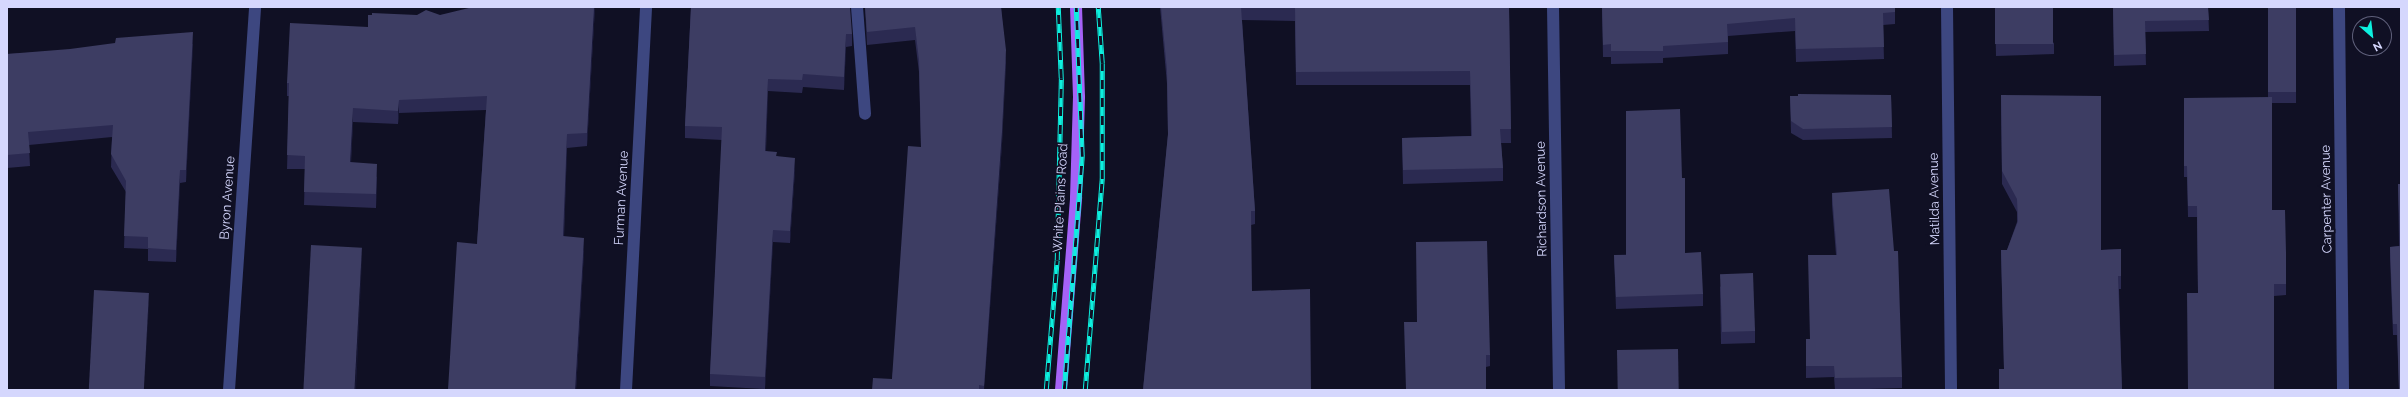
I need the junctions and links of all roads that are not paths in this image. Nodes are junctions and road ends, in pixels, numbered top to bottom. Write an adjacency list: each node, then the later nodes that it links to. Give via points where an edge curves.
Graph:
1 (255, 7): 9 (street, Byron Avenue)
2 (646, 7): 10 (street, Furman Avenue)
3 (856, 7): 8 (street)
4 (1076, 7): 11 (main road, White Plains Road, via 1079,97 1076,198)
5 (1553, 7): 12 (street, Richardson Avenue)
6 (1947, 7): 13 (street, Matilda Avenue)
7 (2339, 7): 14 (street, Carpenter Avenue)
8 (865, 114)
9 (229, 390)
10 (626, 390)
11 (1062, 390)
12 (1559, 390)
13 (1951, 390)
14 (2343, 390)

